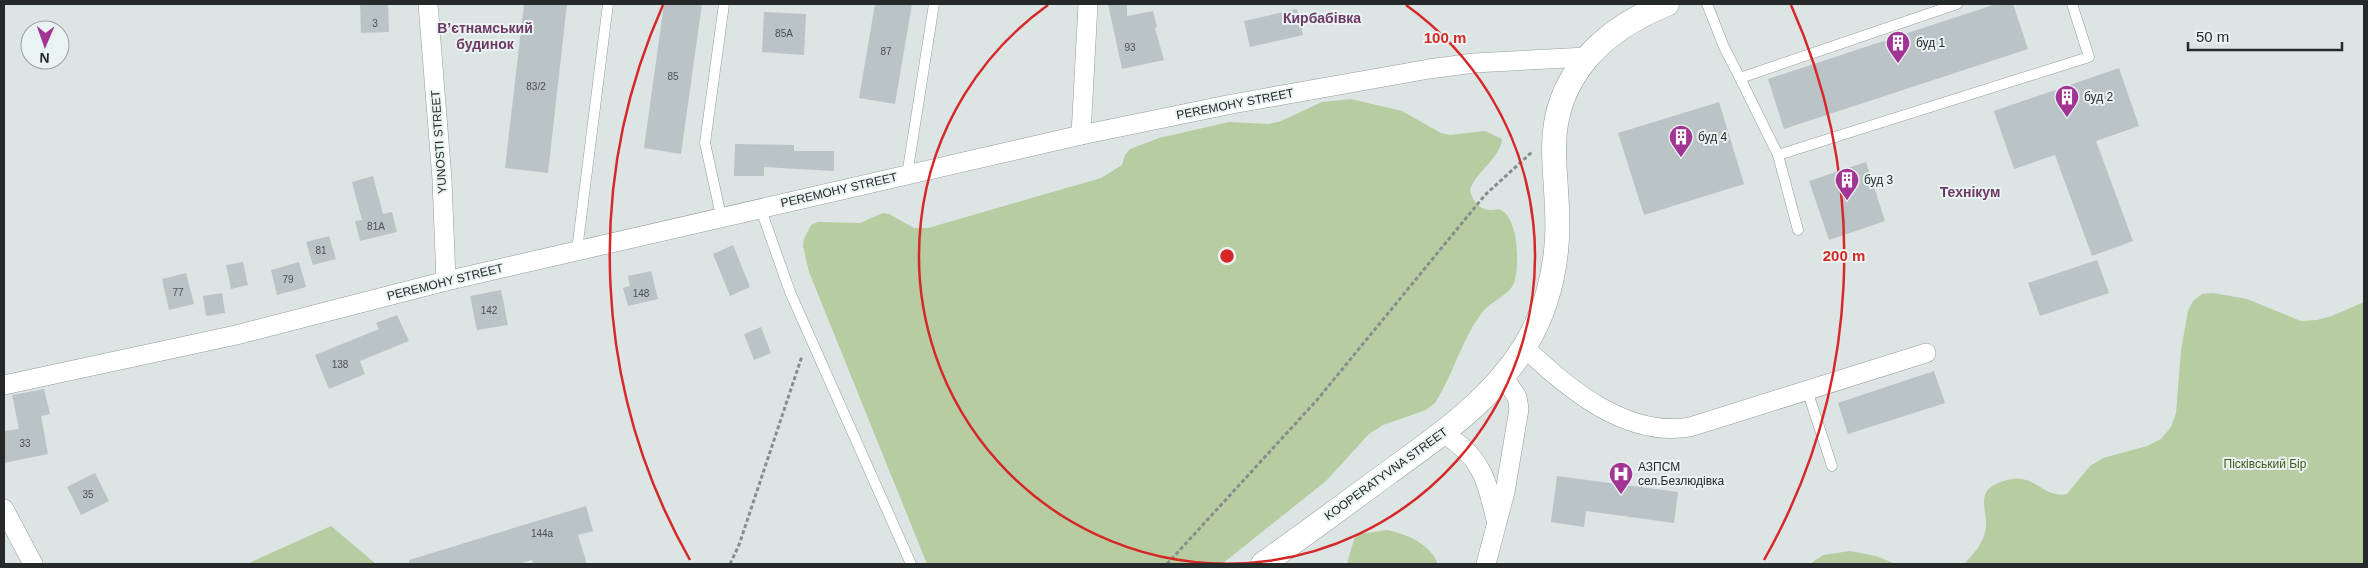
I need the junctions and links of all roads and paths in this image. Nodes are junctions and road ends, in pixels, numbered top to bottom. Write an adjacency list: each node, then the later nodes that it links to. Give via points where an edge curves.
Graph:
1 (428, 4): 20 (street, YUNOSTI STREET, via 442,178)
2 (608, 4): 19 (lane)
3 (724, 4): 17 (lane, via 705,144)
4 (934, 4): 15 (lane)
5 (1088, 4): 13 (street)
6 (1667, 4): 10 (street, via 1620,27)
7 (1707, 4): 11 (lane)
8 (1957, 4): 11 (lane)
9 (2072, 4): 14 (lane, via 2090,57)
10 (1587, 56): 12 (street, KOOPERATYVNA STREET, via 1571,81); 13 (street, PEREMOHY STREET, via 1429,69)
11 (1740, 78): 14 (lane)
12 (1555, 132): 22 (street, KOOPERATYVNA STREET, via 1555,258 1545,304); 34 (path, via 1485,195 1317,400)
13 (1081, 135): 15 (street, PEREMOHY STREET)
14 (1778, 155): 18 (lane)
15 (907, 174): 16 (street, PEREMOHY STREET)
16 (760, 208): 17 (street, PEREMOHY STREET); 21 (lane)
17 (721, 216): 19 (street, PEREMOHY STREET)
18 (1798, 230)
19 (577, 250): 20 (street, PEREMOHY STREET)
20 (446, 281): 25 (street, PEREMOHY STREET, via 236,335)
21 (808, 331): 32 (path, via 796,376 739,546); 33 (lane)
22 (1524, 347): 24 (street, KOOPERATYVNA STREET); 26 (street, via 1563,381 1611,413 1652,428 1690,427)
23 (1926, 353): 26 (street)
24 (1502, 376): 27 (street, KOOPERATYVNA STREET); 30 (street, via 1517,397 1519,409 1505,492)
25 (4, 384)
26 (1807, 390): 28 (lane)
27 (1444, 434): 30 (street, via 1470,453 1486,480); 35 (street, KOOPERATYVNA STREET)
28 (1832, 466)
29 (4, 509): 31 (street)
30 (1496, 523): 36 (street)
31 (33, 564)
32 (730, 564)
33 (911, 564)
34 (1167, 564)
35 (1263, 564)
36 (1486, 564)

